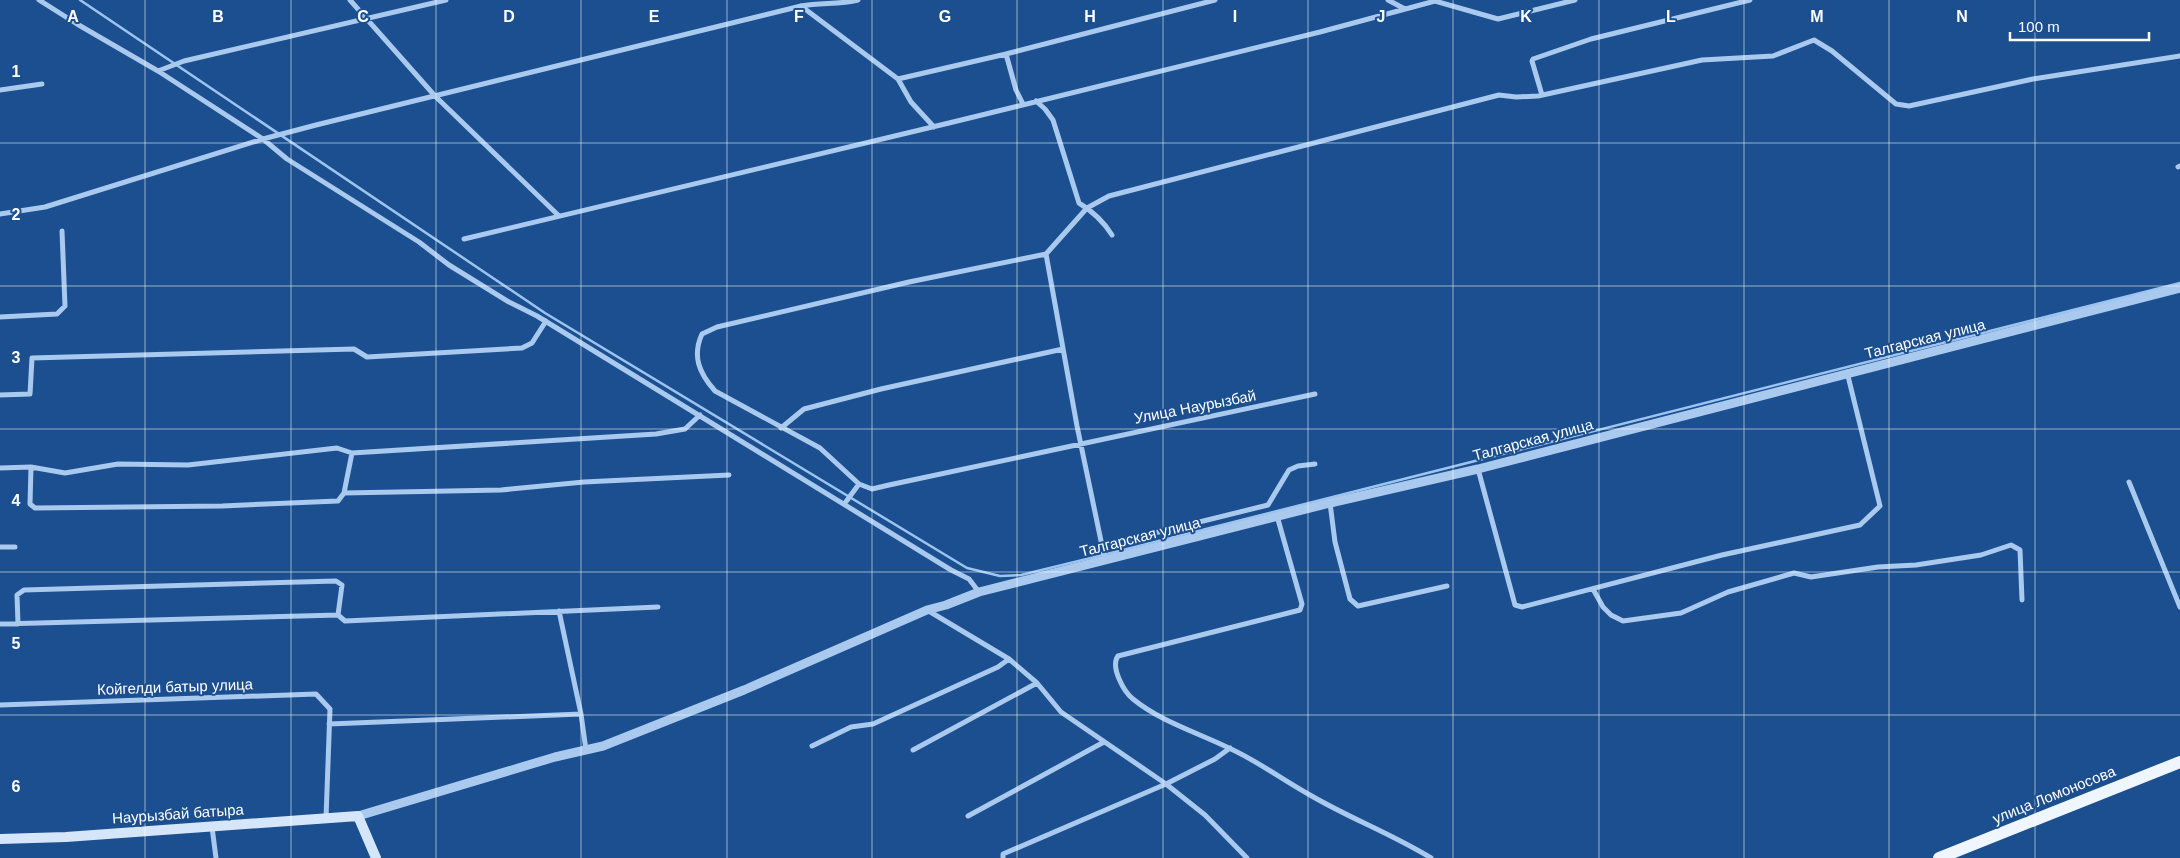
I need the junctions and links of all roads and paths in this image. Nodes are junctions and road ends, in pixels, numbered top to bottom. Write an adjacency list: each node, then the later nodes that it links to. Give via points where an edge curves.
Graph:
1 (40, 0): 14 (street)
2 (350, 0): 11 (street)
3 (446, 0): 11 (street)
4 (858, 0): 9 (street)
5 (1215, 0): 12 (street)
6 (1388, 0): 10 (street)
7 (1575, 0): 10 (street, via 1498,19 1435,2)
8 (1750, 0): 18 (street, via 1591,39 1533,59)
9 (801, 6): 15 (street); 19 (street)
10 (1405, 9): 20 (street)
11 (367, 17): 14 (street); 19 (street)
12 (1006, 54): 15 (street); 21 (street)
13 (2180, 56): 18 (street, via 2033,79 1908,106 1896,104 1832,50 1814,40 1774,56 1702,60)
14 (158, 71): 23 (street)
15 (898, 79): 22 (street, via 911,102)
16 (42, 84): 17 (street)
17 (0, 90)
18 (1542, 95): 24 (street, via 1516,97 1499,94 1109,196)
19 (435, 96): 23 (street); 26 (street)
20 (1036, 101): 21 (street); 24 (street, via 1053,120 1079,203)
21 (1023, 104): 22 (street)
22 (934, 127): 26 (street)
23 (263, 139): 25 (street, via 46,208); 33 (street, via 287,159 419,242 449,265)
24 (1087, 208): 28 (street); 30 (street)
25 (0, 214)
26 (559, 216): 29 (street)
27 (62, 231): 32 (street, via 65,306 57,314)
28 (1112, 235)
29 (464, 239)
30 (1046, 254): 34 (street); 39 (street, via 717,326 702,334 696,347 704,378 716,391)
31 (2180, 288): 35 (street, Талгарская улица)
32 (0, 317)
33 (546, 321): 37 (street, via 532,343 522,348 367,357 354,349 32,358 30,394); 38 (street)
34 (1063, 349): 39 (street, via 804,409); 40 (street)
35 (1847, 372): 45 (street, Талгарская улица); 58 (street, via 1880,506 1860,525 1722,555)
36 (1315, 394): 40 (street, Улица Наурызбай)
37 (0, 395)
38 (700, 415): 41 (street, via 685,429 656,434); 50 (street)
39 (781, 428): 48 (street, via 820,448)
40 (1080, 443): 48 (street, Улица Наурызбай, via 872,489); 55 (street)
41 (352, 453): 43 (street, via 337,448 188,465 118,464 64,473); 49 (street)
42 (1315, 464): 55 (street, via 1289,470 1268,504)
43 (30, 467): 44 (street); 49 (street, via 30,504 35,508 338,501)
44 (0, 468)
45 (1478, 469): 51 (street, Талгарская улица); 58 (street, via 1515,605 1522,607)
46 (729, 475): 49 (street, via 501,490)
47 (2129, 482): 62 (street)
48 (859, 484): 50 (street)
49 (344, 493)
50 (846, 502): 59 (street, via 969,579)
51 (1330, 503): 52 (street, Талгарская улица); 57 (street, via 1335,542 1354,604 1358,606)
52 (1277, 516): 56 (street, Талгарская улица); 75 (street, via 1302,604 1300,610 1118,656 1116,660 1122,687 1133,699 1157,715)
53 (0, 547): 54 (street)
54 (14, 547)
55 (1103, 548): 56 (street)
56 (1105, 559): 59 (street, Талгарская улица)
57 (1447, 586)
58 (1593, 589): 60 (street, via 1603,607 1622,621 1681,613 1728,592 1794,573 1811,577 1916,564 1982,555 2011,545 2020,550)
59 (979, 592): 63 (street, Талгарская улица)
60 (2022, 600)
61 (658, 607): 64 (street)
62 (2180, 607)
63 (927, 610): 68 (street); 76 (street, Талгарская улица, via 744,690)
64 (559, 611): 65 (street, via 345,621); 71 (street)
65 (338, 616): 67 (street); 67 (street, via 342,585 336,581 24,590 18,595)
66 (0, 624): 67 (street)
67 (18, 624)
68 (1009, 659): 69 (street); 74 (street, via 873,724 851,727)
69 (1037, 683): 73 (street, via 1061,712); 77 (street)
70 (0, 706): 72 (street, Койгелди батыр улица, via 316,694 330,709)
71 (581, 714): 72 (street); 76 (street)
72 (329, 724): 82 (street, Койгелди батыр улица)
73 (1104, 742): 79 (street); 81 (street)
74 (812, 746)
75 (1230, 748): 79 (street); 89 (street, via 1309,795)
76 (586, 750): 80 (street, Талгарская улица)
77 (913, 750)
78 (2180, 762): 90 (main road, улица Ломоносова)
79 (1166, 784): 87 (street, via 1003,854); 88 (street, via 1205,815)
80 (358, 816): 82 (main road, Наурызбай батыра); 86 (main road)
81 (968, 816)
82 (326, 818): 83 (main road, Наурызбай батыра)
83 (212, 826): 84 (main road, Наурызбай батыра); 85 (street)
84 (0, 839)
85 (216, 858)
86 (376, 858)
87 (1003, 858)
88 (1248, 858)
89 (1431, 858)
90 (1939, 858)

